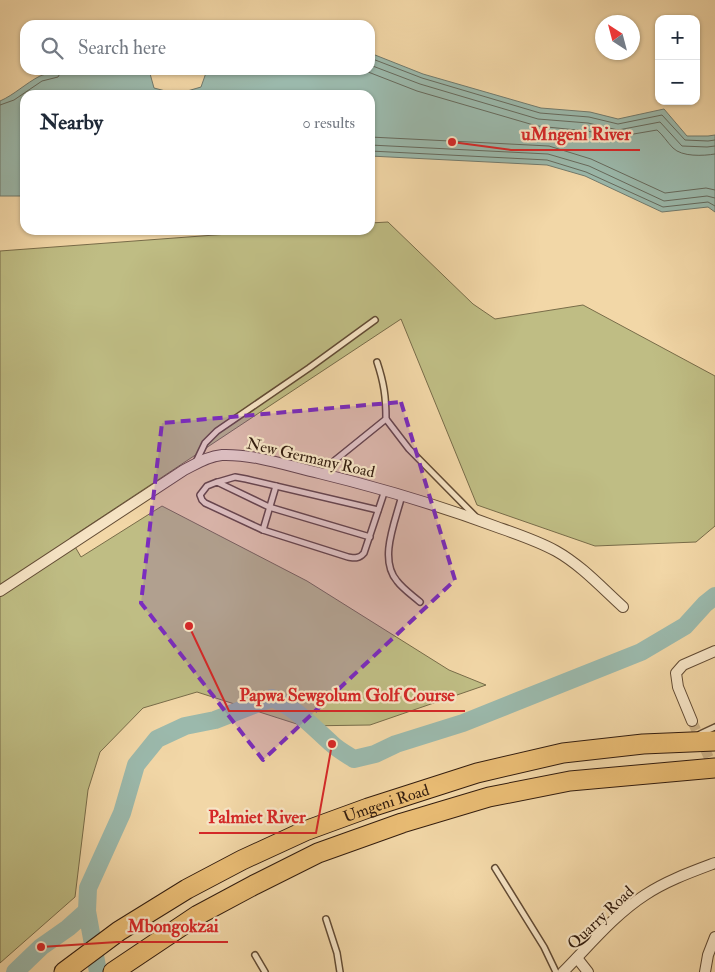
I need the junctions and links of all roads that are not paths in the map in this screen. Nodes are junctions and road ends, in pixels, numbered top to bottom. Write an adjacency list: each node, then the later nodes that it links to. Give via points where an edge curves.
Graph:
1 (375, 320): 4 (lane, via 217,431 205,443)
2 (377, 362): 3 (lane, via 386,394)
3 (386, 419): 5 (lane, via 334,460); 12 (lane, via 409,450)
4 (194, 464): 5 (street, New Germany Road, via 220,455 240,456); 15 (street, New Germany Road)
5 (322, 474): 8 (street, New Germany Road)
6 (217, 482): 7 (lane, via 236,477); 10 (lane); 13 (lane, via 207,486 200,495 202,500)
7 (276, 486): 10 (lane); 11 (lane)
8 (385, 490): 9 (street, New Germany Road); 11 (lane)
9 (402, 494): 12 (street, New Germany Road); 16 (lane, via 388,566 396,581)
10 (270, 507): 13 (lane); 14 (lane)
11 (378, 510): 14 (lane)
12 (480, 520): 17 (street, New Germany Road, via 557,552)
13 (263, 530): 14 (lane, via 357,558 364,553)
14 (370, 536)
15 (0, 591)
16 (420, 602)
17 (623, 607)
18 (715, 651): 19 (street, via 683,665 676,673 678,688)
19 (692, 722)
20 (715, 727): 22 (lane)
21 (715, 741): 22 (highway, Umgeni Road)
22 (679, 743): 24 (highway, Umgeni Road, via 563,753 477,773 350,814)
23 (715, 768): 27 (highway, Umgeni Road, via 570,781 489,797 318,853)
24 (242, 860): 27 (highway); 33 (highway, Umgeni Road, via 119,931)
25 (715, 863): 31 (street, Quarry Road, via 643,896)
26 (495, 868): 32 (lane, via 544,947)
27 (254, 885): 34 (highway, Umgeni Road, via 198,915)
28 (326, 919): 36 (lane)
29 (715, 937): 38 (street)
30 (255, 955): 35 (lane)
31 (577, 958): 32 (street, Quarry Road); 37 (street)
32 (564, 971)
33 (64, 972)
34 (113, 972)
35 (265, 972)
36 (340, 972)
37 (588, 972)
38 (705, 972)

